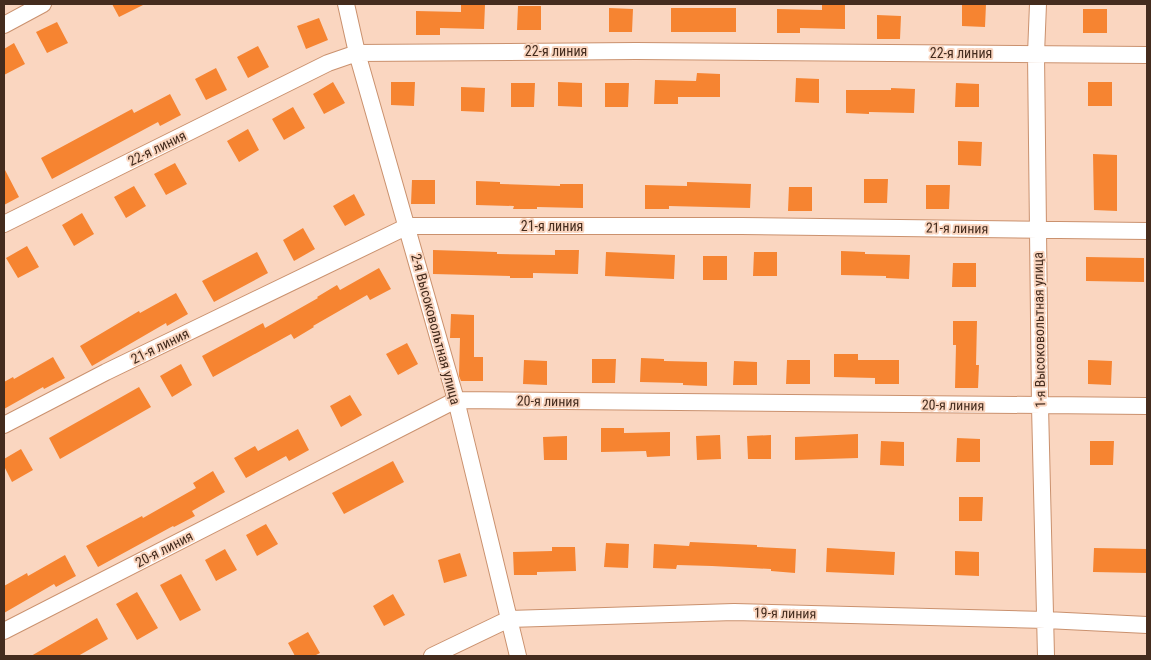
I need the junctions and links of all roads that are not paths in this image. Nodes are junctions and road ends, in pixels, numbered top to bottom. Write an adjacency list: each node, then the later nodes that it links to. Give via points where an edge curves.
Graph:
1 (43, 4): 4 (street)
2 (346, 4): 5 (street, 2-я Высоковольтная улица)
3 (1038, 4): 6 (street, 1-я Высоковольтная улица)
4 (4, 25)
5 (357, 53): 6 (street, 22-я линия); 8 (street, 22-я линия, via 328,62); 9 (street, 2-я Высоковольтная улица)
6 (1036, 54): 7 (street, 22-я линия); 10 (street, 1-я Высоковольтная улица)
7 (1147, 55)
8 (4, 224)
9 (408, 226): 10 (street, 21-я линия); 12 (street, 2-я Высоковольтная улица); 15 (street, 21-я линия)
10 (1038, 229): 11 (street, 21-я линия); 13 (street, 1-я Высоковольтная улица)
11 (1147, 231)
12 (456, 400): 13 (street, 20-я линия); 16 (street, 2-я Высоковольтная улица); 19 (street, 20-я линия)
13 (1040, 406): 14 (street, 20-я линия); 17 (street, 1-я Высоковольтная улица)
14 (1147, 406)
15 (4, 425)
16 (509, 619): 17 (street, 19-я линия, via 734,612); 20 (street, 19-я линия); 21 (street, 2-я Высоковольтная улица)
17 (1046, 620): 18 (street, 19-я линия); 22 (street, 1-я Высоковольтная улица)
18 (1147, 625)
19 (4, 631)
20 (432, 656)
21 (518, 656)
22 (1046, 656)

